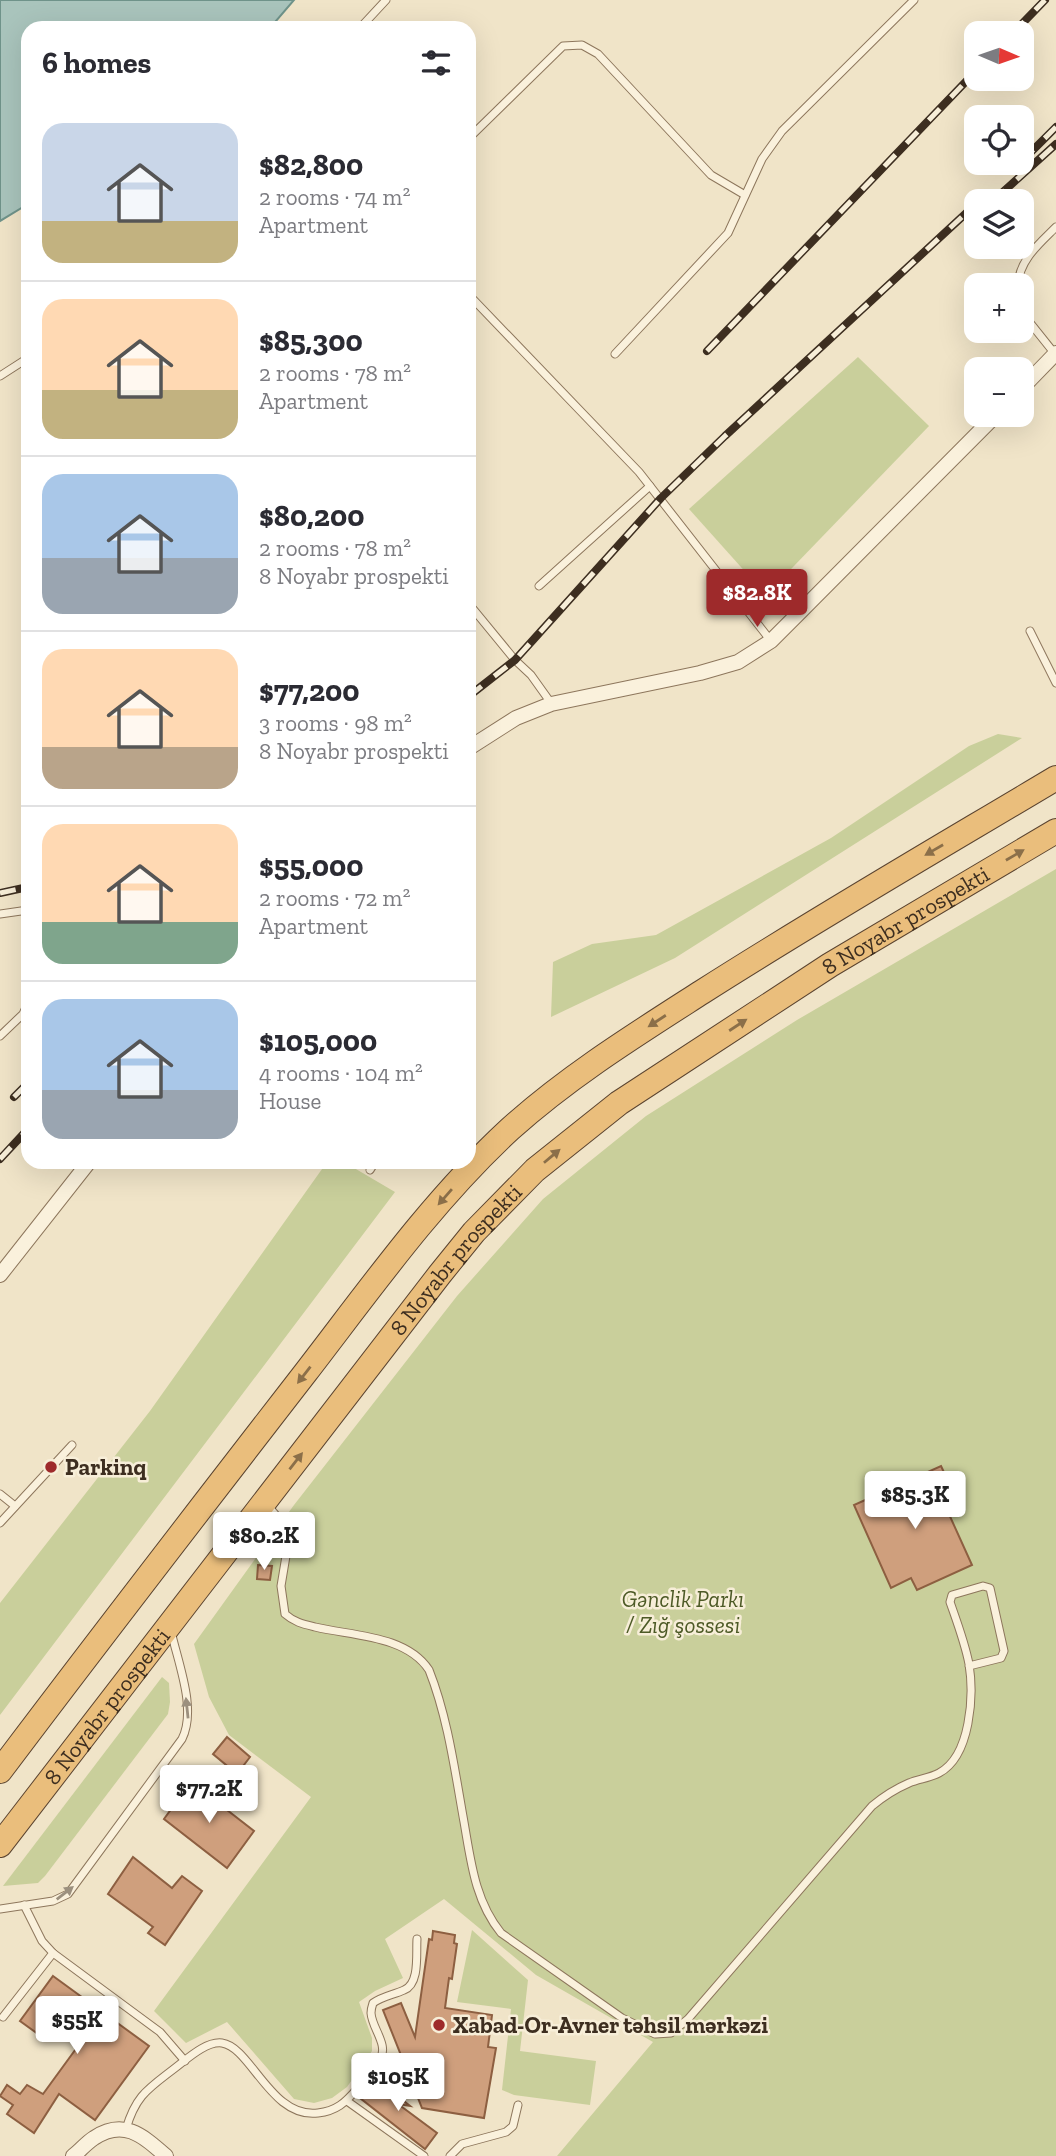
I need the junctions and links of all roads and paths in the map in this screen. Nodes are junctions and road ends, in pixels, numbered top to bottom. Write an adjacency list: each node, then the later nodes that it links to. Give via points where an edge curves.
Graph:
1 (386, 0): 3 (lane)
2 (914, 0): 5 (lane, via 782,131 762,159)
3 (366, 21)
4 (476, 131): 5 (lane, via 563,46 582,45 598,54 711,176)
5 (746, 195): 10 (lane, via 728,233)
6 (1056, 227): 7 (lane, via 1029,254)
7 (1021, 273)
8 (476, 302): 16 (lane)
9 (1034, 327): 11 (lane)
10 (615, 354)
11 (1056, 354): 14 (street)
12 (21, 362): 13 (lane)
13 (0, 376)
14 (1034, 376)
15 (984, 427): 20 (street)
16 (650, 486): 17 (lane); 20 (lane)
17 (539, 586)
18 (476, 613): 22 (lane)
19 (1030, 631): 21 (lane)
20 (771, 641): 22 (street, via 738,662 700,673)
21 (1056, 683)
22 (551, 704): 23 (street, via 516,718)
23 (476, 744)
24 (1056, 778): 30 (highway, 8 Noyabr prospekti, one-way to 30, via 810,923 585,1068)
25 (1056, 831): 36 (highway, 8 Noyabr prospekti, one-way to 25, via 474,1232 535,1170 619,1103 831,965)
26 (21, 911): 27 (lane)
27 (0, 914)
28 (21, 1016): 29 (lane)
29 (0, 1036)
30 (476, 1163)
31 (83, 1169): 33 (street)
32 (470, 1169): 41 (highway, 8 Noyabr prospekti, one-way to 41, via 405,1244)
33 (0, 1275)
34 (72, 1445): 37 (lane)
35 (0, 1494): 37 (lane)
36 (264, 1503): 39 (highway, 8 Noyabr prospekti); 40 (lane, via 288,1528 281,1586 285,1614 301,1623 397,1645 421,1658 429,1670 452,1758 472,1869 490,1919 501,1933 612,2011 655,2034 671,2033 688,2019 872,1806 897,1788 940,1773 954,1761 968,1718)
37 (15, 1507): 38 (lane)
38 (0, 1523)
39 (169, 1623): 42 (highway, 8 Noyabr prospekti); 43 (lane, one-way to 39, via 68,1895 187,1729 189,1711)
40 (969, 1666): 40 (lane, via 1001,1658 1004,1651 990,1588 983,1586 953,1595 950,1602)
41 (0, 1771)
42 (0, 1845)
43 (24, 1905): 44 (lane); 46 (lane)
44 (0, 1909)
45 (417, 1939): 49 (lane, via 414,1982 373,2003 371,2014 383,2046 382,2058)
46 (53, 1953): 47 (lane); 48 (lane, via 160,2032)
47 (3, 2017)
48 (185, 2061): 49 (lane, via 210,2045 225,2043 293,2110 332,2112); 51 (lane, via 143,2093)
49 (347, 2101): 54 (lane)
50 (518, 2105): 55 (lane, via 513,2126 506,2132 462,2144)
51 (126, 2129): 52 (street, via 108,2130); 53 (street, via 145,2137)
52 (73, 2156)
53 (166, 2156)
54 (424, 2156)
55 (450, 2156)

